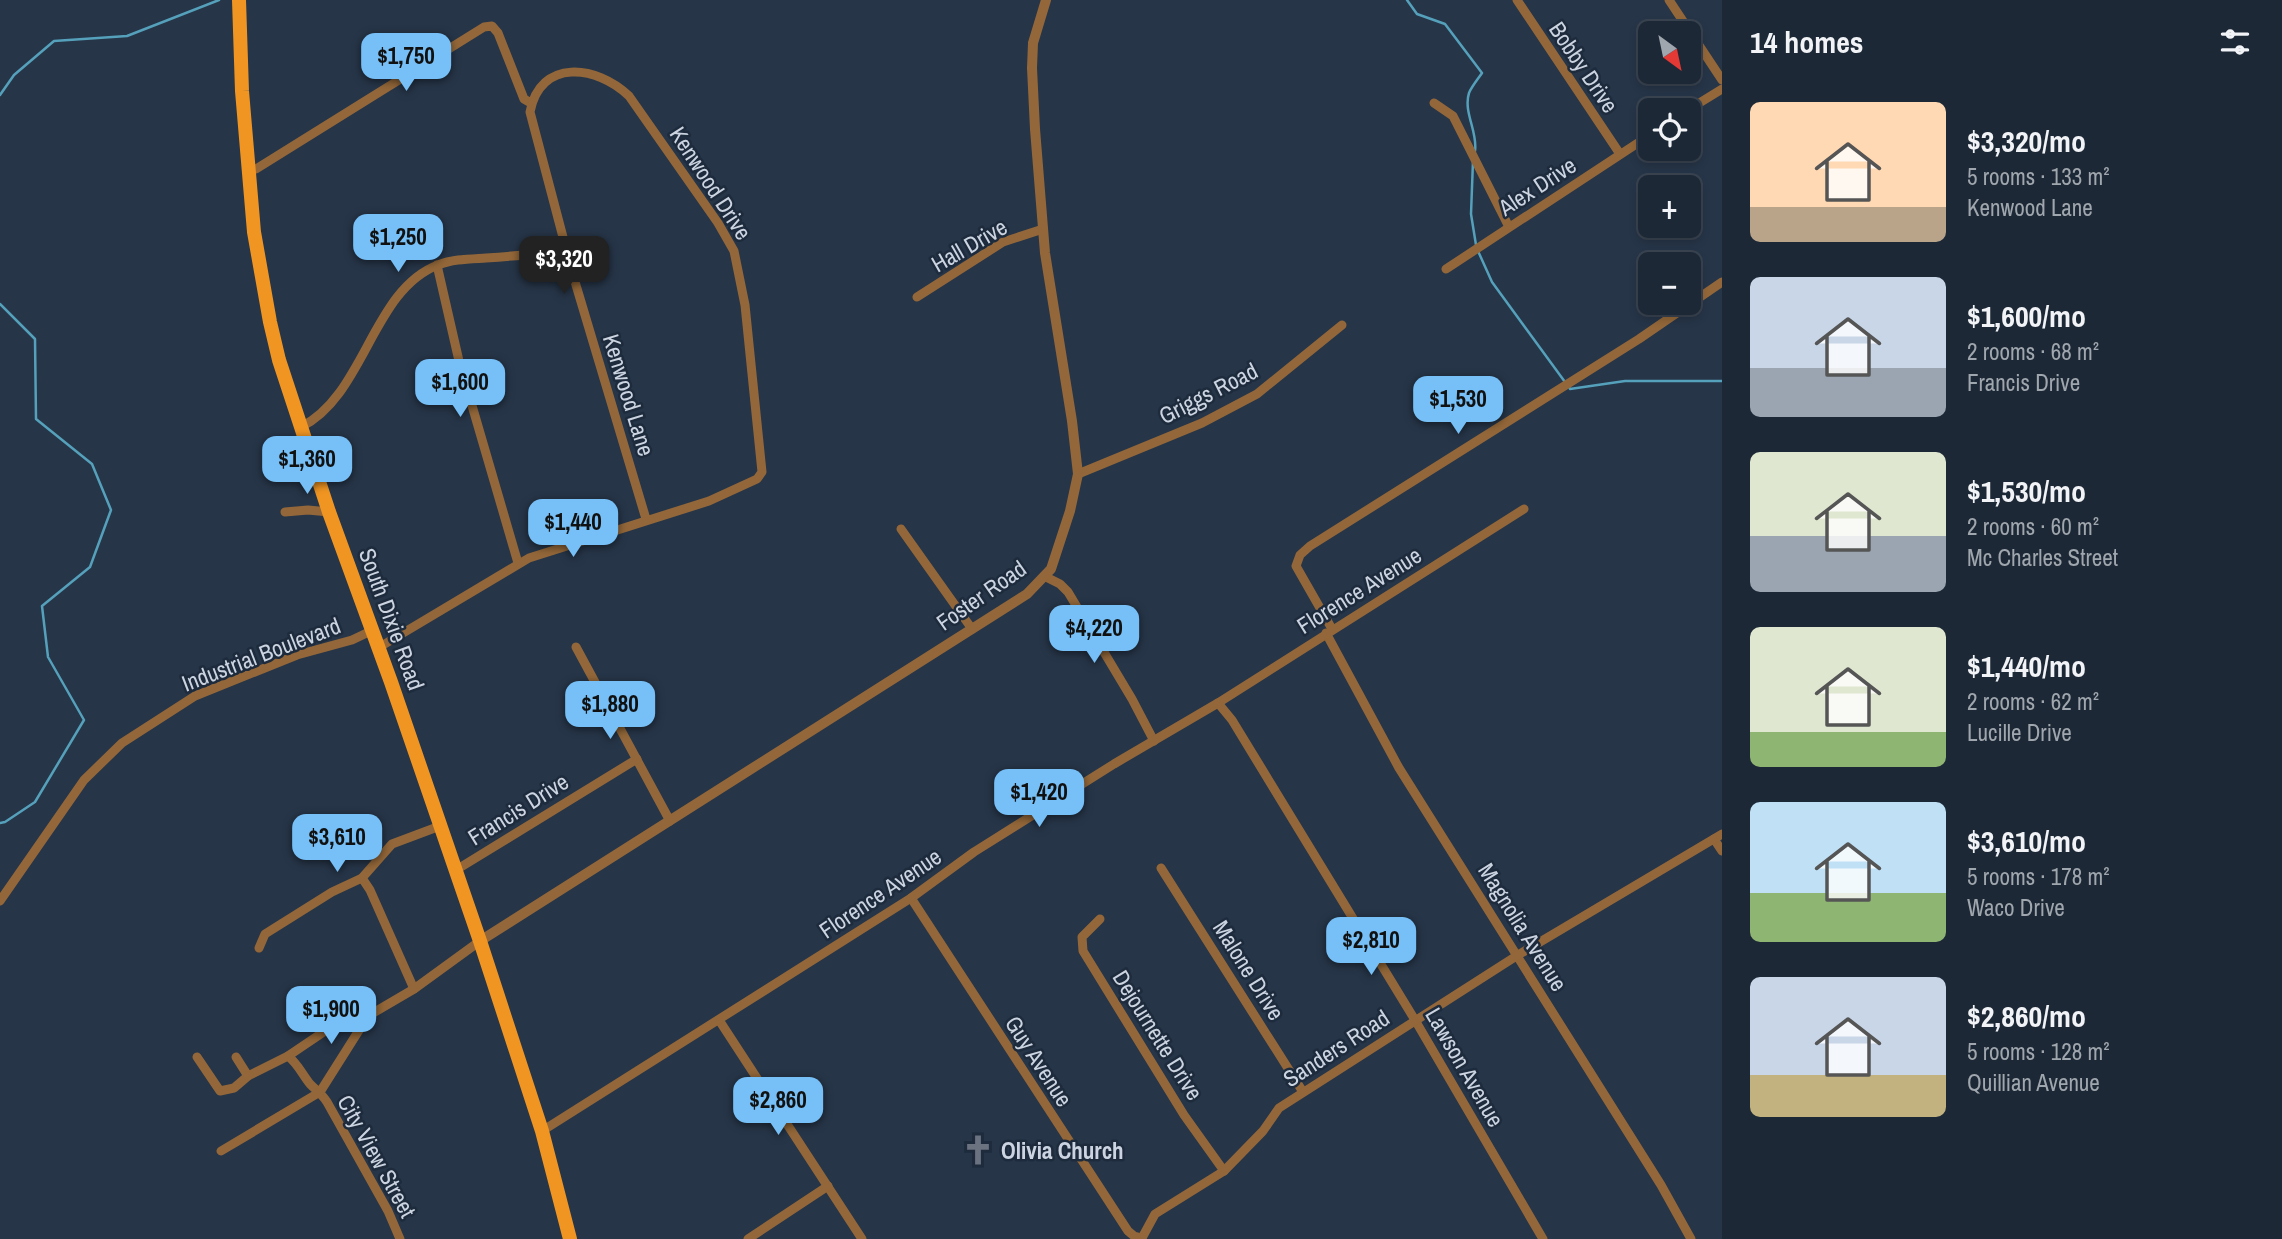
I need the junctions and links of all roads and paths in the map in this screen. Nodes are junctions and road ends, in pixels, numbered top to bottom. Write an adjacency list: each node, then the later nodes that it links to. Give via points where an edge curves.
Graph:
1 (239, 0): 12 (main road, South Dixie Road)
2 (1046, 0): 14 (street, Foster Road, via 1031,68)
3 (1517, 0): 11 (street, Bobby Drive)
4 (1669, 0): 5 (street)
5 (1722, 80)
6 (1722, 89): 7 (street)
7 (1701, 102)
8 (531, 103): 12 (street, via 524,99 498,33 492,26 484,27); 15 (street, Kenwood Lane); 26 (street, Kenwood Drive, via 544,83 573,71 618,85 734,251 745,306 763,469 737,490)
9 (1434, 103): 13 (street, via 1453,116)
10 (1638, 143): 11 (street, Alex Drive)
11 (1620, 154): 13 (street, Alex Drive)
12 (248, 171): 21 (main road, South Dixie Road, via 270,322)
13 (1509, 227): 17 (street, Alex Drive)
14 (1043, 229): 19 (street, Hall Drive, via 1003,242); 22 (street, Foster Road)
15 (567, 251): 16 (street); 26 (street, Kenwood Lane)
16 (437, 265): 21 (street, via 402,290 338,394 316,419); 28 (street, via 459,361)
17 (1446, 269)
18 (1722, 282): 32 (street, Magnolia Avenue, via 1310,546 1296,566)
19 (916, 298)
20 (1342, 325): 22 (street, Griggs Road, via 1257,394 1202,423)
21 (301, 427): 25 (main road, South Dixie Road)
22 (1078, 474): 29 (street, Foster Road, via 1055,559)
23 (1524, 509): 32 (street, Florence Avenue)
24 (285, 512): 25 (street)
25 (329, 512): 31 (main road, South Dixie Road)
26 (646, 519): 28 (street)
27 (901, 529): 30 (street)
28 (518, 564): 34 (street)
29 (1044, 576): 30 (street, Foster Road, via 1027,594); 36 (street, via 1068,592)
30 (972, 629): 38 (street, Foster Road)
31 (372, 631): 34 (main road, South Dixie Road); 46 (street, Industrial Boulevard, via 195,696 122,743 84,780)
32 (1329, 631): 35 (street, Florence Avenue); 50 (street, Magnolia Avenue, via 1399,768)
33 (576, 647): 37 (street)
34 (378, 648): 39 (main road, South Dixie Road)
35 (1218, 703): 36 (street, Florence Avenue); 54 (street, Lawson Avenue)
36 (1154, 741): 45 (street, Florence Avenue, via 974,852)
37 (637, 759): 38 (street); 43 (street, Francis Drive)
38 (670, 821): 48 (street, Foster Road)
39 (440, 826): 43 (main road, South Dixie Road); 44 (street, via 392,844)
40 (1718, 837): 41 (street); 50 (street, Sanders Road)
41 (1722, 851)
42 (1161, 868): 60 (street, Malone Drive)
43 (456, 870): 48 (main road, South Dixie Road)
44 (362, 878): 49 (street, via 265,934); 51 (street)
45 (911, 898): 53 (street, Florence Avenue); 65 (street, Guy Avenue, via 1128,1231)
46 (0, 901)
47 (1100, 919): 63 (street, Dejournette Drive, via 1082,937 1083,951)
48 (480, 942): 51 (street); 61 (main road, South Dixie Road)
49 (259, 948)
50 (1518, 955): 54 (street, Sanders Road); 71 (street, Magnolia Avenue)
51 (414, 989): 52 (street)
52 (368, 1016): 55 (street, via 325,1031); 59 (street)
53 (719, 1020): 61 (street, Florence Avenue); 64 (street)
54 (1415, 1020): 60 (street, Sanders Road); 70 (street, Lawson Avenue)
55 (288, 1056): 58 (street); 59 (street, City View Street)
56 (197, 1057): 58 (street, via 220,1091 234,1088)
57 (236, 1058): 58 (street)
58 (248, 1076)
59 (320, 1092): 62 (street); 66 (street, City View Street)
60 (1303, 1092): 63 (street, Sanders Road, via 1279,1108)
61 (542, 1131): 67 (main road, South Dixie Road)
62 (221, 1151)
63 (1224, 1171): 65 (street, Sanders Road, via 1155,1214)
64 (828, 1186): 68 (street); 69 (street)
65 (1142, 1238)
66 (400, 1239)
67 (570, 1239)
68 (748, 1239)
69 (862, 1239)
70 (1543, 1239)
71 (1690, 1239)

